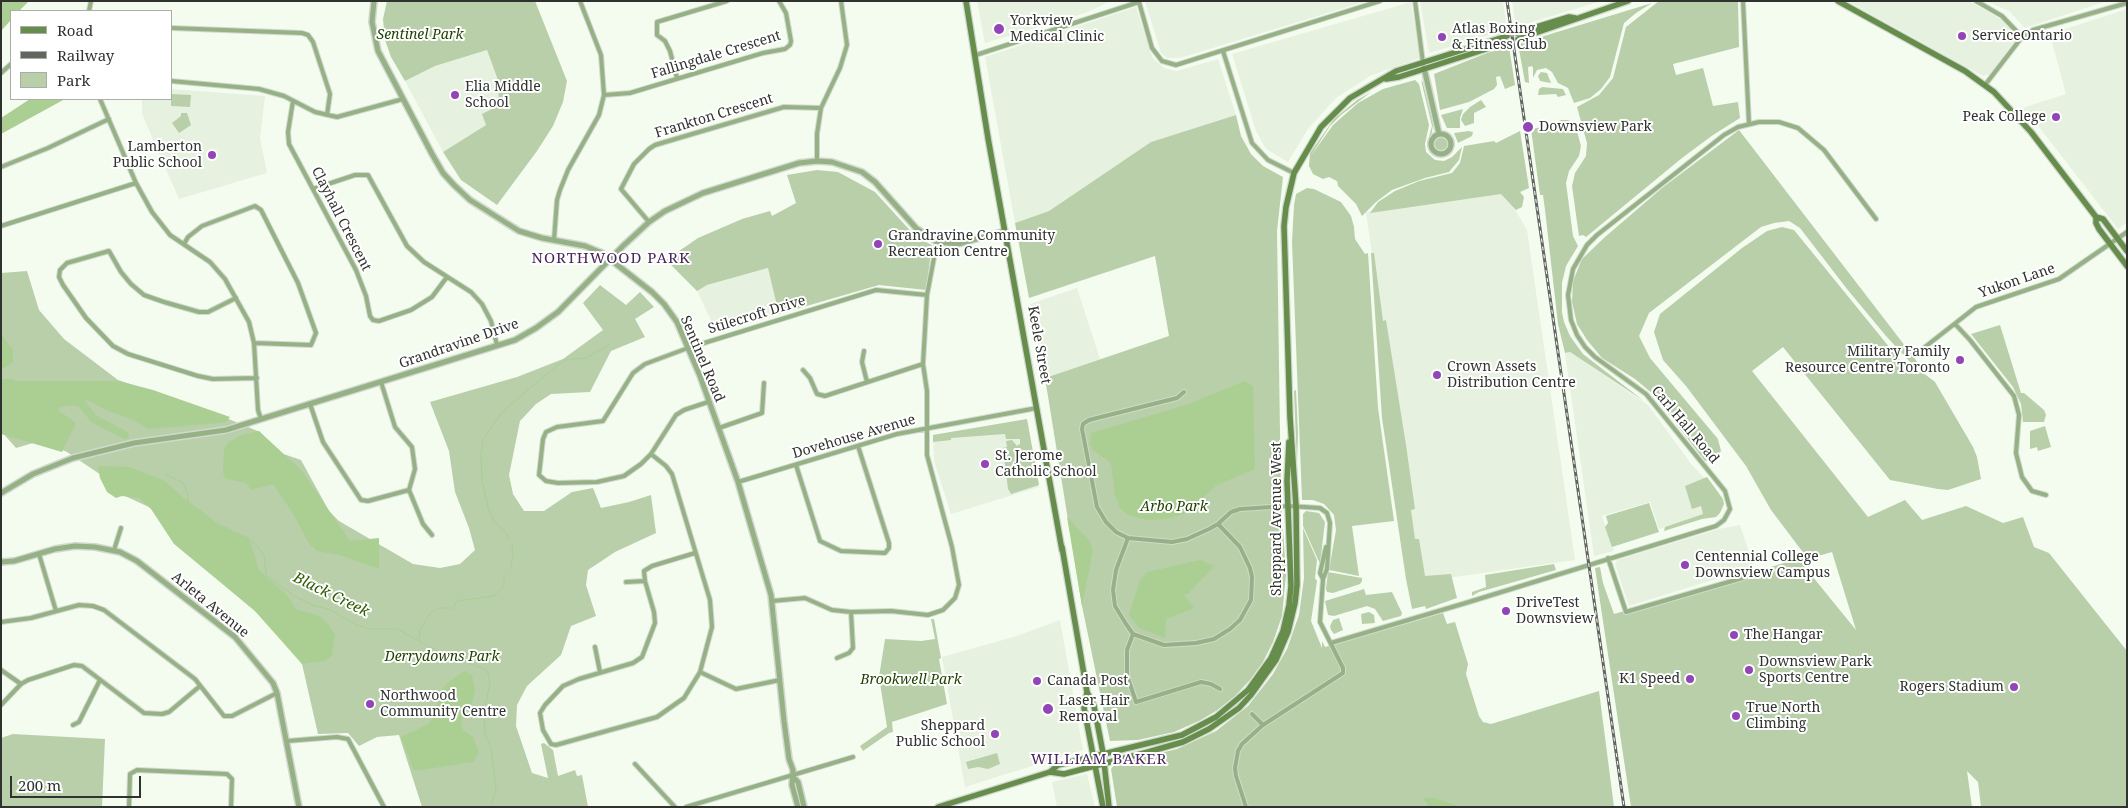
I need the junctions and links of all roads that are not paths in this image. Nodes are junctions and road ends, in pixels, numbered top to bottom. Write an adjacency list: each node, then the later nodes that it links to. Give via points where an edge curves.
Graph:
1 (374, 1): 26 (street, Sentinel Road, via 372,22 375,42)
2 (580, 1): 25 (street, via 601,55)
3 (727, 1): 22 (street, via 657,22 657,35 670,51)
4 (779, 1): 22 (street, Fallingdale Crescent, via 786,13 791,41 788,48)
5 (841, 1): 29 (street, via 847,45)
6 (966, 1): 20 (main road, Keele Street)
7 (1380, 1): 19 (street)
8 (1415, 1): 21 (street)
9 (1628, 1): 16 (main road, via 1571,22)
10 (1743, 1): 32 (street)
11 (1838, 1): 24 (main road, via 1943,58)
12 (1976, 1): 17 (street, via 2002,16)
13 (1139, 2): 19 (street, via 1152,48 1162,61 1176,65); 20 (street)
14 (2127, 3): 17 (street, via 2033,30)
15 (172, 28): 30 (street, via 308,35 329,90)
16 (1518, 36)
17 (2022, 37): 24 (street)
18 (1508, 39): 21 (main road, Sheppard Avenue West)
19 (1223, 51): 36 (street, via 1252,143 1268,160)
20 (976, 55): 43 (main road, Keele Street)
21 (1424, 65): 33 (street); 36 (main road, Sheppard Avenue West, via 1399,77 1383,79 1350,98 1335,111 1310,144)
22 (677, 78): 25 (street, Fallingdale Crescent, via 630,93)
23 (172, 81): 28 (street, via 259,88)
24 (1985, 85): 39 (main road, via 2031,132)
25 (604, 95): 46 (street, via 599,115 560,190)
26 (402, 99): 30 (street, via 352,114); 46 (street, Sentinel Road, via 443,173 458,190 515,229)
27 (100, 100): 31 (street)
28 (293, 100): 30 (street); 38 (street, Clayhall Crescent, via 288,140)
29 (821, 108): 34 (street); 41 (street, Frankton Crescent, via 784,107 655,145 634,164 620,189)
30 (327, 116)
31 (109, 119): 35 (street); 37 (street)
32 (1749, 124): 40 (street, Carl Hall Road, via 1779,122 1807,134 1828,155); 92 (street, Carl Hall Road, via 1724,135 1597,235 1580,254 1573,269 1568,286 1568,304 1571,320 1582,342 1595,356 1646,394 1725,491 1730,504 1727,515 1716,526)
33 (1439, 134): 33 (street, via 1430,144 1433,151 1443,155 1451,148 1451,141 1446,135)
34 (817, 161): 41 (street, Grandravine Drive, via 799,163 703,192); 47 (street, Grandravine Drive, via 846,165 862,172 881,187 916,228)
35 (1, 167)
36 (1294, 173): 72 (main road, Sheppard Avenue West, via 1284,226)
37 (136, 183): 42 (street); 49 (street, via 170,235)
38 (313, 189): 53 (street, via 355,175 368,175 407,246); 53 (street, Clayhall Crescent, via 356,270 373,320 400,314 423,303 432,297)
39 (2096, 217): 45 (main road, via 2103,219); 48 (main road, via 2096,223)
40 (1876, 219)
41 (649, 222): 51 (street, Grandravine Drive)
42 (1, 226)
43 (1005, 231): 47 (street, via 958,244); 71 (main road, Keele Street)
44 (2127, 232): 45 (street, Yukon Lane)
45 (2118, 238): 48 (street, Yukon Lane); 50 (main road)
46 (554, 240): 51 (street, Sentinel Road, via 591,248)
47 (937, 242): 54 (street)
48 (2111, 243): 52 (main road); 56 (street, Yukon Lane, via 2059,279 1976,307)
49 (184, 244): 55 (street, via 210,262); 57 (street, via 202,226 255,206 261,210 298,283 316,333 311,345)
50 (2127, 251)
51 (610, 259): 58 (street, Grandravine Drive, via 545,322 515,340); 60 (street, Sentinel Road, via 664,304 677,322)
52 (2127, 266)
53 (447, 277): 58 (street, via 471,292 482,304 491,321)
54 (927, 295): 60 (street, Stilecroft Drive, via 876,290); 62 (street)
55 (236, 298): 57 (street, via 249,322); 64 (street, via 208,312 199,312 144,295 121,272 109,251 67,262 59,277 86,318 113,346 128,354 213,379)
56 (1954, 324): 59 (street, Yukon Lane); 82 (street, via 2014,396 2019,413 2016,453 2022,477 2032,491)
57 (254, 344): 64 (street)
58 (497, 345): 65 (street, Grandravine Drive)
59 (1925, 347)
60 (688, 348): 69 (street, Sentinel Road); 77 (street, Stilecroft Drive, via 635,370 603,421 548,430 543,439 539,475 552,483 609,480 626,474)
61 (864, 351): 67 (street, via 862,362)
62 (923, 364): 67 (street); 75 (street)
63 (803, 370): 67 (street, via 820,396)
64 (257, 378): 73 (street, via 258,410)
65 (381, 382): 70 (street, Grandravine Drive); 80 (street, via 395,427 413,452 415,469)
66 (764, 382): 74 (street, via 762,412)
67 (867, 382)
68 (1184, 392): 88 (street, via 1177,398 1089,420 1082,426 1098,507 1111,527)
69 (708, 402): 74 (street, Sentinel Road); 77 (street, Stilecroft Drive, via 676,416)
70 (310, 404): 73 (street, Grandravine Drive); 80 (street, via 320,436 360,500 368,501)
71 (1037, 408): 75 (street, Dovehouse Avenue); 113 (main road, Keele Street)
72 (1290, 417): 83 (main road, Sheppard Avenue West); 84 (main road, Sheppard Avenue West)
73 (262, 418): 81 (street, Grandravine Drive, via 208,434 134,443 73,458 33,474)
74 (719, 428): 79 (street, Sentinel Road)
75 (927, 428): 76 (street, Dovehouse Avenue); 99 (street, via 928,461 957,574 959,586 956,596 944,610 928,615)
76 (858, 446): 78 (street, Dovehouse Avenue); 78 (street, via 889,543 885,553 841,551 820,541)
77 (651, 454): 90 (street, via 672,474)
78 (796, 465): 79 (street, Dovehouse Avenue)
79 (738, 482): 97 (street, Sentinel Road)
80 (409, 490): 87 (street, via 422,524)
81 (1, 493)
82 (2046, 495)
83 (1288, 506): 84 (street); 85 (street, via 1235,510); 120 (main road, Sheppard Avenue West, via 1289,605 1279,640 1260,675 1233,705 1200,727 1182,735)
84 (1296, 506): 102 (street, via 1320,508 1330,523 1320,573 1323,579 1320,622); 123 (main road, Sheppard Avenue West, via 1295,603 1284,643 1266,676 1239,708 1209,729 1166,747)
85 (1218, 524): 88 (street, via 1187,539 1172,542); 101 (street, via 1240,547 1252,572 1251,600 1240,620 1218,637 1196,643 1169,646)
86 (121, 528): 89 (street)
87 (432, 535)
88 (1128, 538): 101 (street, via 1115,576 1113,596 1118,611)
89 (114, 550): 91 (street, Arleta Avenue, via 75,546); 114 (street, Arleta Avenue, via 137,561 235,637 273,683)
90 (695, 553): 95 (street, via 652,566 644,571); 107 (street, via 712,606 710,637)
91 (39, 554): 93 (street, Arleta Avenue); 98 (street)
92 (1608, 558): 94 (street, via 1626,612); 102 (street, Carl Hall Road)
93 (1, 562)
94 (1763, 572)
95 (645, 580): 96 (street); 106 (street, via 655,624 642,657 633,663)
96 (626, 582)
97 (772, 601): 99 (street, via 805,598 832,610); 109 (street, Sentinel Road)
98 (56, 611): 100 (street, via 24,620); 111 (street, via 81,605 99,608)
99 (851, 612): 104 (street, via 853,648)
100 (1, 622)
101 (1133, 634): 112 (street, via 1128,650 1127,675 1136,702 1201,682)
102 (1331, 643): 118 (street, via 1343,673)
103 (595, 647): 106 (street)
104 (837, 658)
105 (1, 670): 110 (street)
106 (600, 672): 107 (street, via 566,684 543,708 541,724 551,744 657,717 684,698)
107 (700, 672): 109 (street, via 736,689)
108 (100, 680): 110 (street, via 82,666 74,665); 111 (street, via 144,713 169,712); 117 (street, via 79,722)
109 (780, 680): 127 (street, Sentinel Road)
110 (21, 684): 115 (street)
111 (200, 686): 114 (street, via 228,717)
112 (1220, 689)
113 (1087, 692): 120 (main road, via 1094,706); 122 (main road, via 1084,708)
114 (277, 693): 119 (street, Arleta Avenue)
115 (1, 705)
116 (1252, 714): 118 (street)
117 (73, 725)
118 (1263, 726): 139 (street, via 1242,744 1236,760 1236,776)
119 (286, 741): 130 (street, Arleta Avenue); 131 (street, via 348,739)
120 (1103, 753): 122 (main road, Sheppard Avenue West); 123 (main road)
121 (853, 756): 127 (street)
122 (1092, 757): 125 (main road); 126 (main road, Sheppard Avenue West, via 1058,765)
123 (1104, 763): 125 (main road, Sheppard Avenue West); 138 (main road)
124 (635, 764): 132 (street)
125 (1094, 766): 126 (main road, Sheppard Avenue West, via 1064,774); 137 (main road)
126 (1050, 772): 136 (main road, Sheppard Avenue West)
127 (792, 776): 133 (street); 134 (street, Sentinel Road); 135 (street, Sentinel Road, via 798,782)
128 (129, 807): 129 (street, via 130,774 138,770 226,773 232,780)
129 (231, 807)
130 (299, 807)
131 (384, 807)
132 (675, 807)
133 (686, 807)
134 (798, 807)
135 (804, 807)
136 (938, 807)
137 (1103, 807)
138 (1109, 807)
139 (1246, 807)

